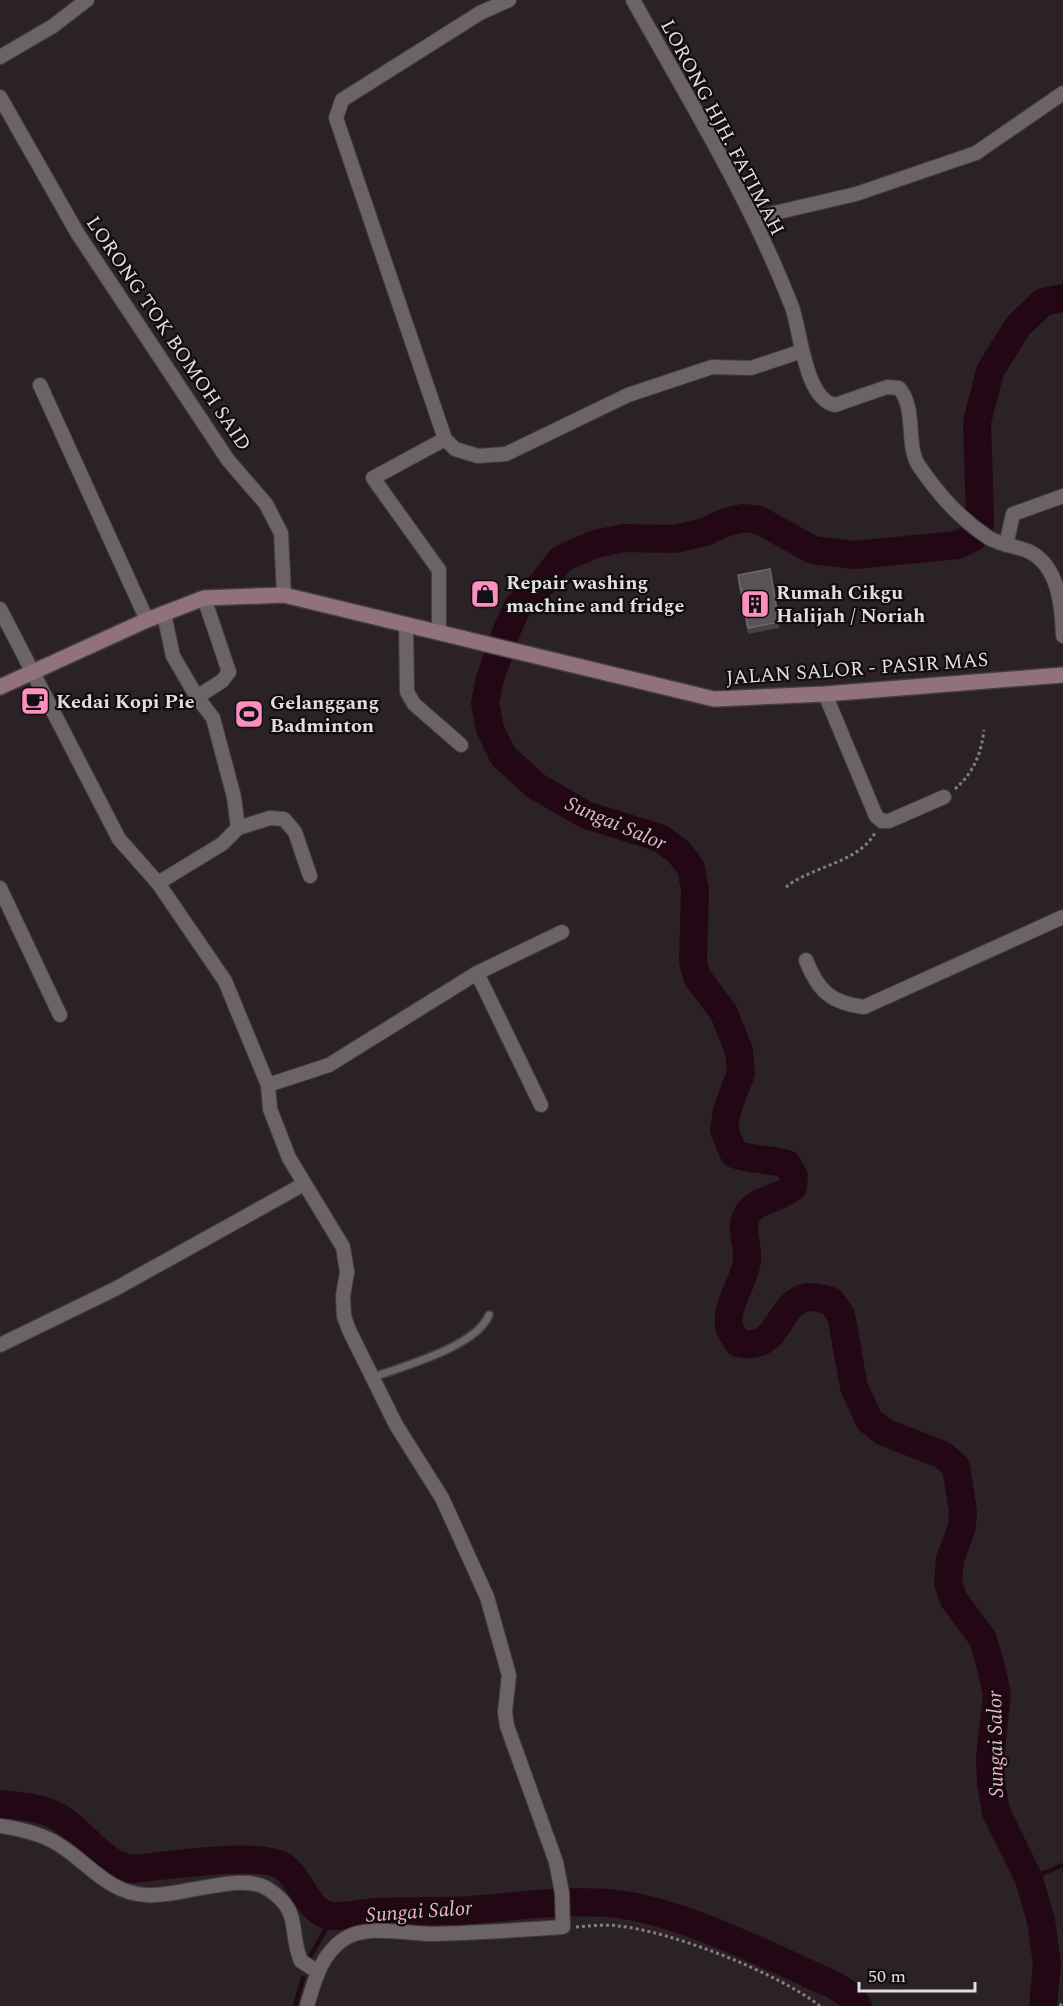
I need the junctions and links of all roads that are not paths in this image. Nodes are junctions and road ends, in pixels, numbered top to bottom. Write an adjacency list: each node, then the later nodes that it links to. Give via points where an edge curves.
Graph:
1 (87, 0): 4 (street, via 53,26)
2 (509, 0): 10 (street, via 480,13 342,100 337,108 336,118)
3 (633, 0): 7 (street, LORONG HJH. FATIMAH)
4 (0, 57)
5 (1063, 93): 7 (street, via 976,153 856,194)
6 (0, 97): 13 (street, LORONG TOK BOMOH SAID, via 85,243 228,460 266,504 281,533)
7 (753, 218): 8 (street, LORONG HJH. FATIMAH, via 792,307)
8 (802, 351): 10 (street, via 751,368 712,367 628,395 506,454 478,456 455,449); 12 (street, LORONG HJH. FATIMAH, via 819,397 826,404 835,405 888,387 898,388 906,396 916,462 944,502 991,540)
9 (40, 385): 17 (street)
10 (445, 439): 19 (street, via 373,478 439,570)
11 (1063, 496): 12 (street, via 1013,514)
12 (1006, 545): 20 (street, LORONG HJH. FATIMAH, via 1038,557 1053,577)
13 (284, 595): 14 (main road, JALAN SALOR - PASIR MAS); 18 (main road, JALAN SALOR - PASIR MAS)
14 (204, 598): 16 (main road, JALAN SALOR - PASIR MAS); 25 (street, via 229,672)
15 (0, 609): 21 (street)
16 (164, 614): 17 (main road, JALAN SALOR - PASIR MAS); 25 (street, via 173,656)
17 (147, 620): 21 (main road, JALAN SALOR - PASIR MAS)
18 (406, 624): 19 (main road, JALAN SALOR - PASIR MAS); 26 (street, via 407,692 414,704)
19 (439, 632): 24 (main road, JALAN SALOR - PASIR MAS, via 714,699)
20 (1063, 636)
21 (33, 672): 23 (main road, JALAN SALOR - PASIR MAS); 30 (street, via 119,839)
22 (1063, 675): 24 (main road, JALAN SALOR - PASIR MAS)
23 (0, 687)
24 (825, 694): 27 (street, via 876,816 889,821)
25 (197, 697): 28 (street, via 213,718 224,751)
26 (461, 746)
27 (944, 797)
28 (238, 828): 29 (street, via 270,818 284,819 295,832); 30 (street, via 222,844)
29 (310, 876)
30 (158, 882): 37 (street, via 225,981)
31 (0, 888): 36 (street)
32 (1063, 917): 34 (street, via 864,1007 828,996 813,979)
33 (562, 932): 35 (street)
34 (806, 960)
35 (477, 973): 37 (street, via 329,1065); 38 (street)
36 (60, 1016)
37 (268, 1085): 39 (street, via 270,1109)
38 (541, 1105)
39 (304, 1184): 41 (street, via 115,1289); 42 (street, via 342,1247 347,1272 344,1316)
40 (489, 1315): 42 (lane, via 485,1326 466,1341)
41 (0, 1346)
42 (371, 1378): 44 (street, via 441,1498 487,1597 509,1675 507,1726 556,1862 562,1921 435,1934 357,1934 334,1946)
43 (0, 1826): 44 (street, via 20,1829 60,1845 92,1873 127,1892 172,1895 238,1883 260,1885 292,1915 301,1961)
44 (318, 1972): 45 (street)
45 (307, 2006)

